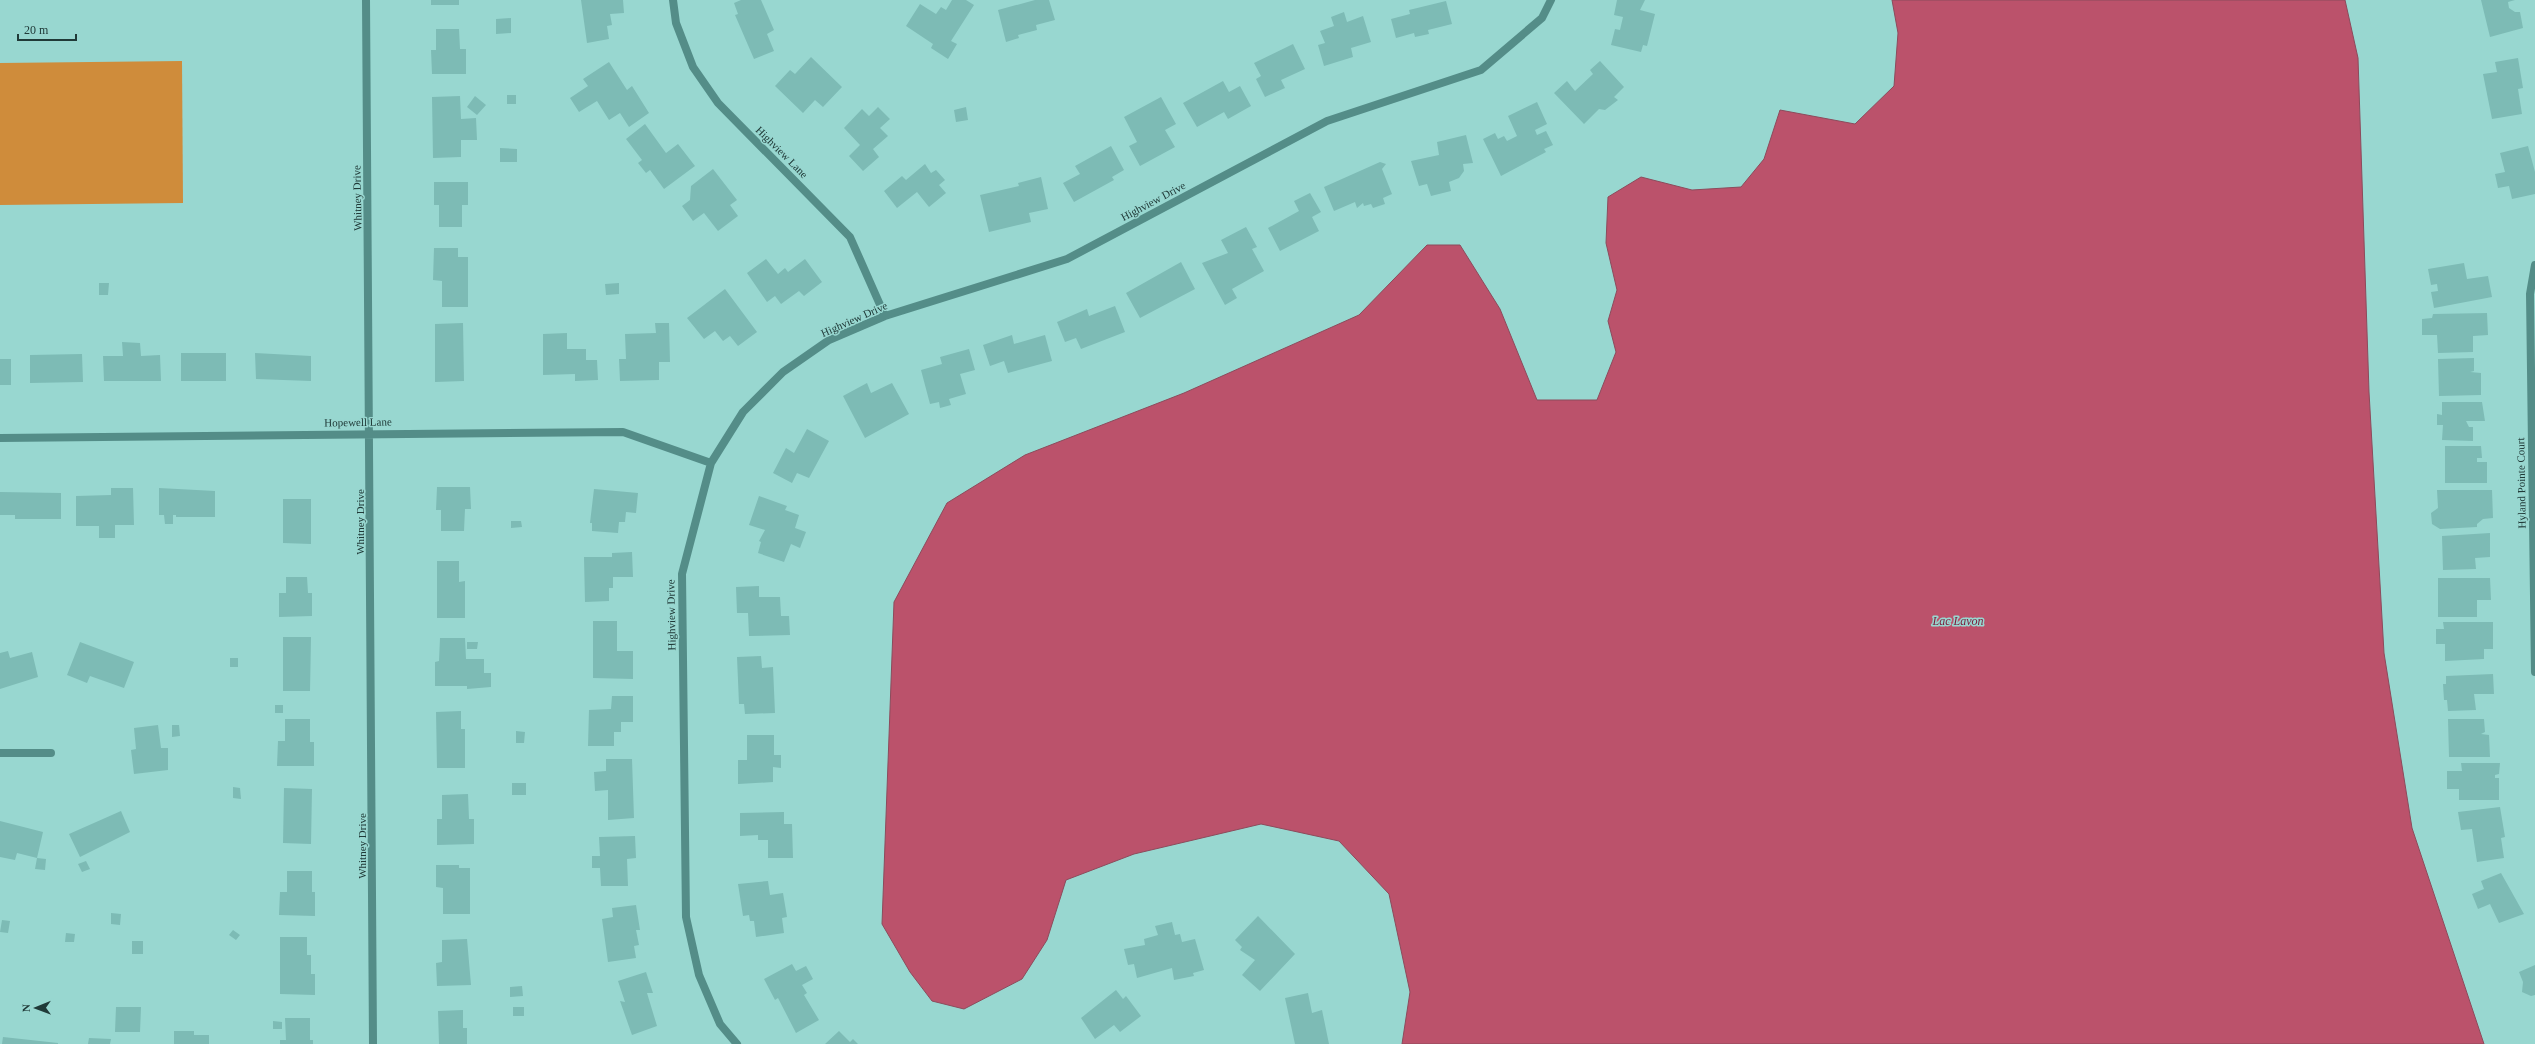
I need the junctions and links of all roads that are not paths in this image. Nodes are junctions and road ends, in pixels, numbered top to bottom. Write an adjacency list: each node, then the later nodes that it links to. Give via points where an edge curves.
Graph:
1 (366, 0): 7 (street, Whitney Drive)
2 (673, 0): 6 (street, Highview Lane, via 676,23 693,67 718,104 850,236)
3 (1551, 0): 6 (street, Highview Drive, via 1542,18 1481,70 1327,121 1067,259)
4 (2535, 265): 5 (street, Hyland Pointe Court)
5 (2532, 296): 10 (street, Hyland Pointe Court)
6 (885, 316): 9 (street, Highview Drive, via 829,340 783,372 743,412)
7 (371, 433): 8 (street, Hopewell Lane); 9 (street, Hopewell Lane, via 623,432); 13 (street, Whitney Drive)
8 (0, 438)
9 (711, 463): 14 (street, Highview Drive, via 682,574 686,917 699,975 720,1024)
10 (2535, 672)
11 (0, 753): 12 (street)
12 (51, 753)
13 (374, 1044)
14 (737, 1044)

